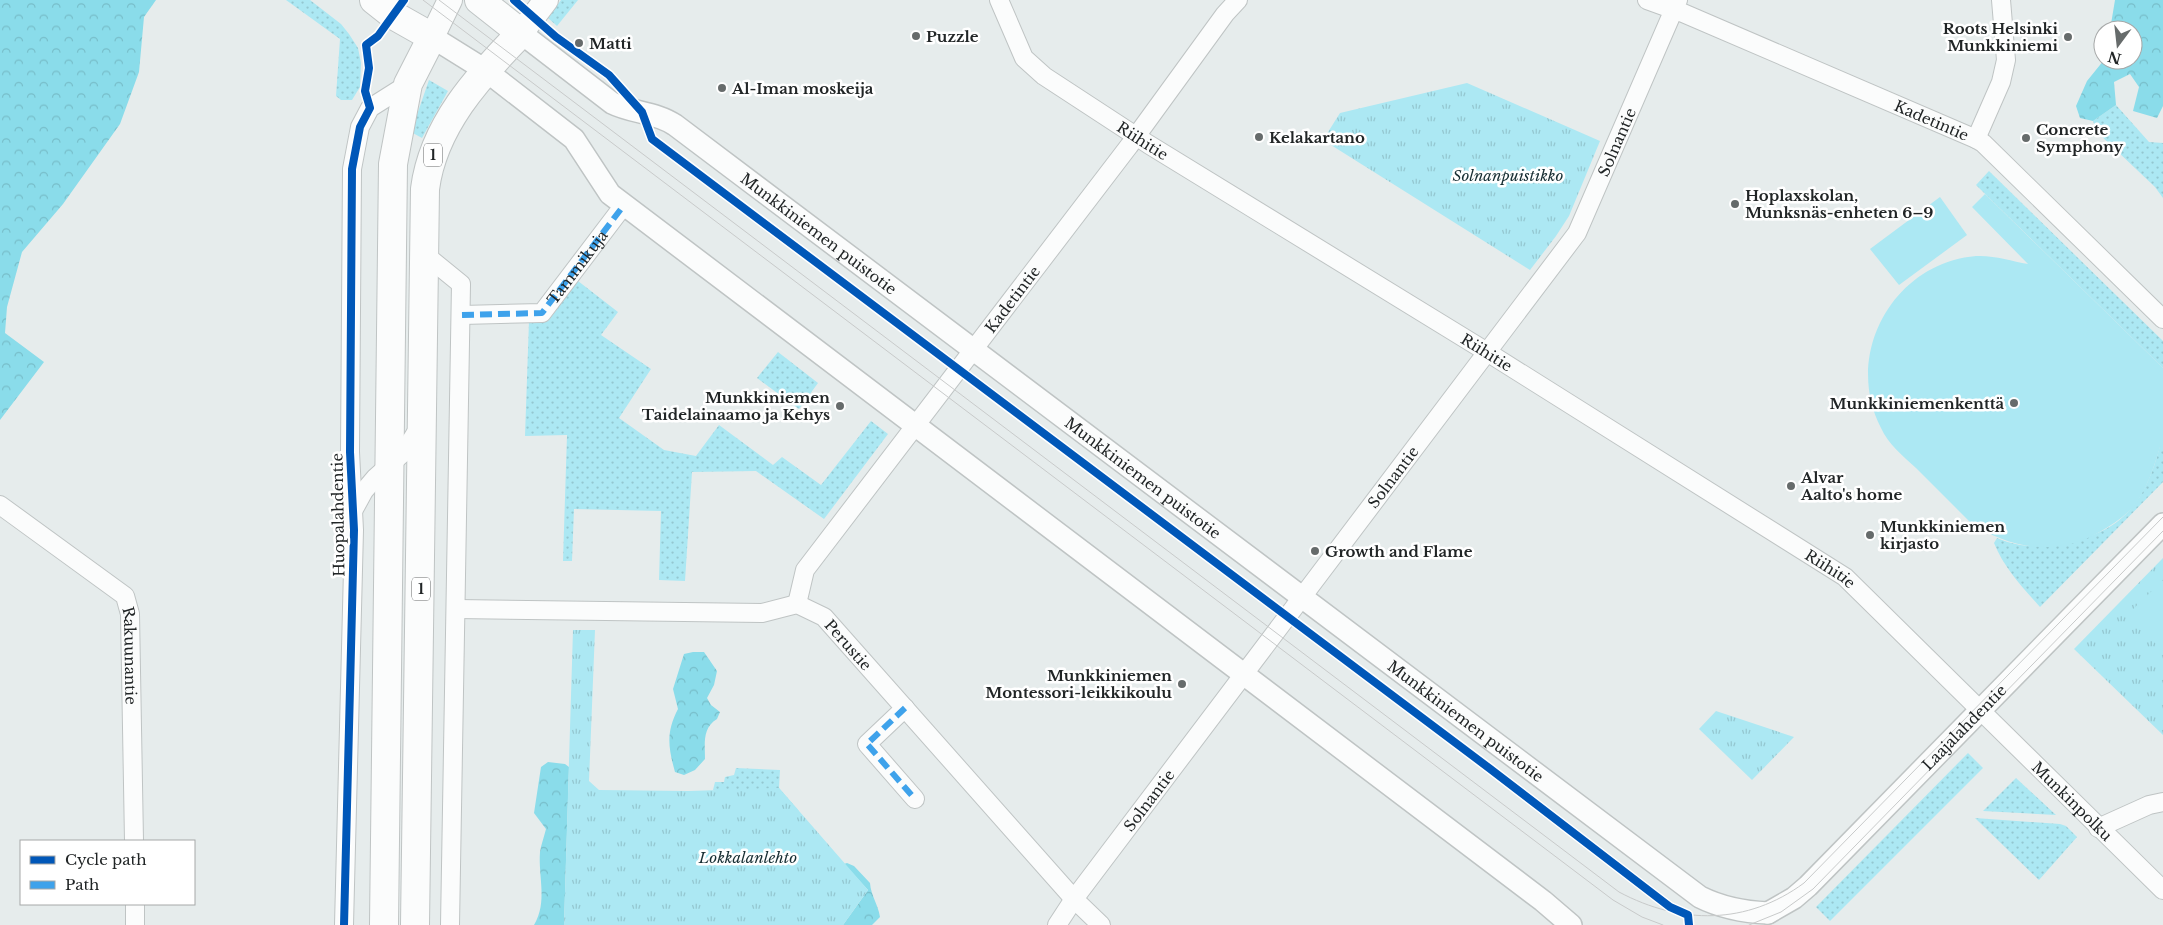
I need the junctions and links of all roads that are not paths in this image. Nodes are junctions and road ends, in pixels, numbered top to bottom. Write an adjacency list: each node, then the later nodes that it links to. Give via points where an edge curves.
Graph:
1 (374, 0): 12 (main road)
2 (450, 0): 12 (main road)
3 (479, 0): 11 (main road)
4 (546, 0): 11 (main road)
5 (999, 0): 15 (street, Riihitie, via 1024,58 1034,69)
6 (1238, 0): 10 (street, Kadetintie)
7 (1647, 0): 9 (street, Kadetintie)
8 (2000, 0): 16 (street, via 2006,60 2001,82)
9 (1676, 5): 16 (street, Kadetintie); 22 (street, Solnantie, via 1577,233)
10 (1222, 7): 15 (street, Kadetintie)
11 (521, 34): 13 (main road); 21 (street, Munkkiniemen puistotie, via 620,107 660,116 675,125)
12 (432, 37): 13 (street); 14 (main road)
13 (485, 70): 17 (street, via 574,139 606,190); 18 (main road, 1, via 455,113 432,156 425,189)
14 (408, 84): 25 (main road, via 392,164); 27 (street, Huopalahdentie, via 370,108 360,127 352,169 350,428)
15 (1136, 136): 21 (street, Kadetintie); 22 (street, Riihitie)
16 (1976, 139): 20 (street, Kadetintie)
17 (624, 205): 19 (street, Tammikuja, via 542,313); 24 (street)
18 (423, 253): 19 (street, via 461,284); 23 (main road, 1)
19 (462, 315): 31 (street)
20 (2163, 319)
21 (973, 349): 24 (street, Kadetintie); 29 (street, Munkkiniemen puistotie)
22 (1487, 352): 29 (street, Solnantie); 34 (street, Riihitie, via 1845,577)
23 (422, 424): 25 (street, Huopalahdentie, via 404,452); 46 (main road, 1)
24 (914, 426): 30 (street, Kadetintie, via 805,570); 32 (street)
25 (388, 467): 27 (street, Huopalahdentie, via 364,491); 45 (main road)
26 (0, 505): 38 (street, Rakuunantie, via 126,596 130,614)
27 (353, 512): 44 (street, Huopalahdentie)
28 (2163, 524): 34 (street, Laajalahdentie)
29 (1302, 596): 32 (street, Solnantie); 42 (street, Munkkiniemen puistotie, via 1700,897 1716,905)
30 (797, 604): 31 (street, via 762,614); 33 (street, Perustie, via 824,617)
31 (457, 609): 47 (street)
32 (1243, 674): 40 (street, Solnantie); 50 (street)
33 (905, 708): 35 (street, via 867,744); 40 (street, Perustie)
34 (1981, 710): 37 (street, Munkinpolku); 42 (street, Laajalahdentie, via 1808,886)
35 (915, 799)
36 (2163, 802): 37 (street)
37 (2098, 828): 39 (street, Munkinpolku)
38 (134, 840)
39 (2163, 890)
40 (1074, 899): 48 (street, Solnantie); 49 (street, Perustie)
41 (135, 905): 43 (street)
42 (1768, 919)
43 (135, 925)
44 (344, 925)
45 (384, 925)
46 (415, 925)
47 (450, 925)
48 (1057, 925)
49 (1101, 925)
50 (1571, 925)

